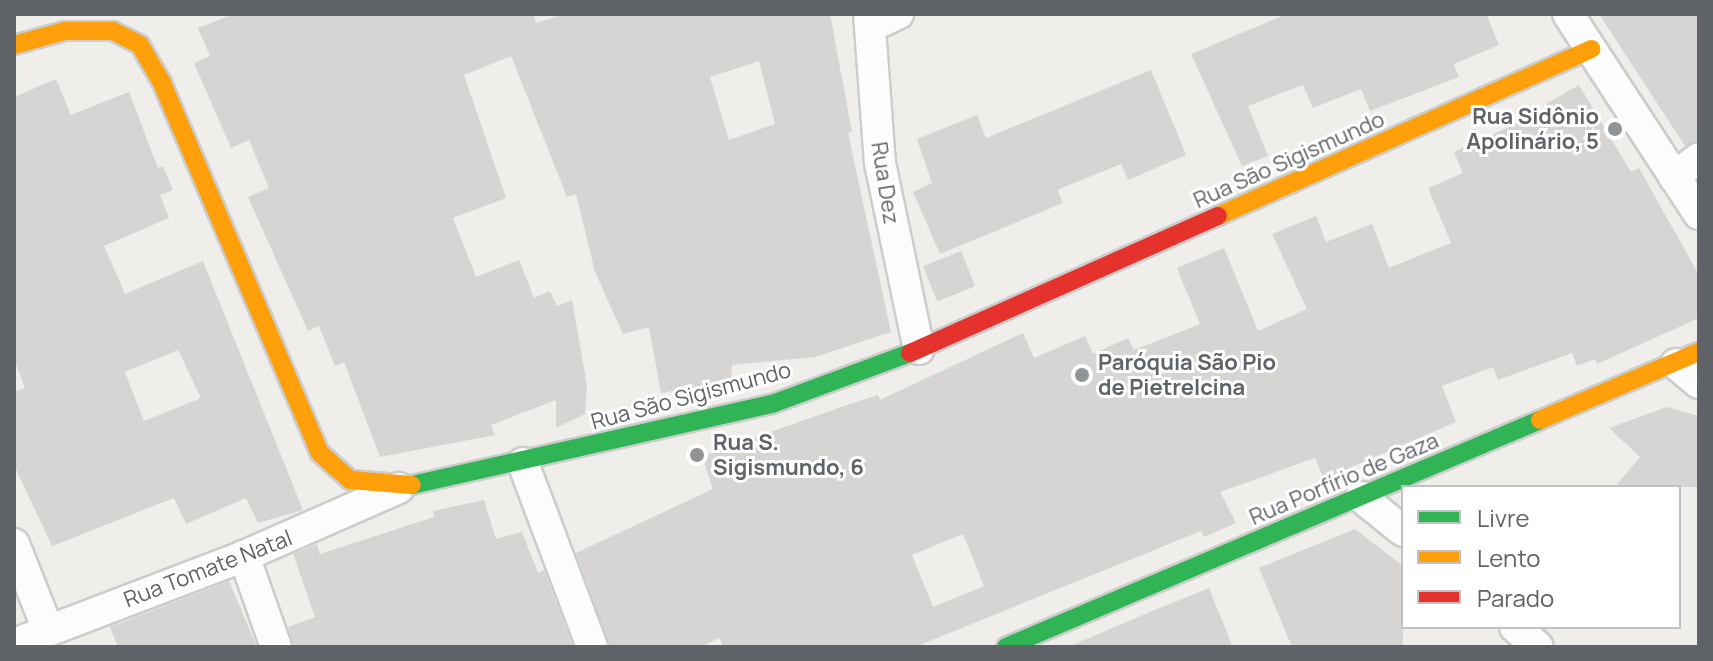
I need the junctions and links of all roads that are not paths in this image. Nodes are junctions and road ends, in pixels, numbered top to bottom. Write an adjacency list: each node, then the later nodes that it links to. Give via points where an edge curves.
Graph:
1 (1568, 14): 4 (street)
2 (880, 18): 8 (street, Rua Dez, via 880,163)
3 (14, 45): 14 (street, Rua São Sigismundo, via 65,31 113,31 140,45 162,83 320,453 350,480)
4 (1591, 49): 6 (street); 8 (street, Rua São Sigismundo)
5 (1699, 158): 6 (street)
6 (1674, 177): 7 (street)
7 (1699, 214)
8 (919, 349): 12 (street, Rua São Sigismundo, via 772,404)
9 (1687, 358): 10 (street); 11 (street, Rua Porfírio de Gaza)
10 (1699, 383)
11 (1447, 461): 13 (street); 15 (street, Rua Porfírio de Gaza)
12 (523, 463): 14 (street, Rua São Sigismundo); 23 (street)
13 (1429, 485)
14 (399, 488): 18 (street, Rua Tomate Natal)
15 (1361, 497): 16 (street); 24 (street, Rua Porfírio de Gaza)
16 (1401, 529)
17 (14, 544): 20 (street)
18 (244, 556): 20 (street, Rua Tomate Natal); 22 (street)
19 (1517, 629): 25 (street)
20 (48, 630): 21 (street, Rua Tomate Natal)
21 (14, 644)
22 (276, 647)
23 (592, 647)
24 (1006, 647)
25 (1538, 647)

